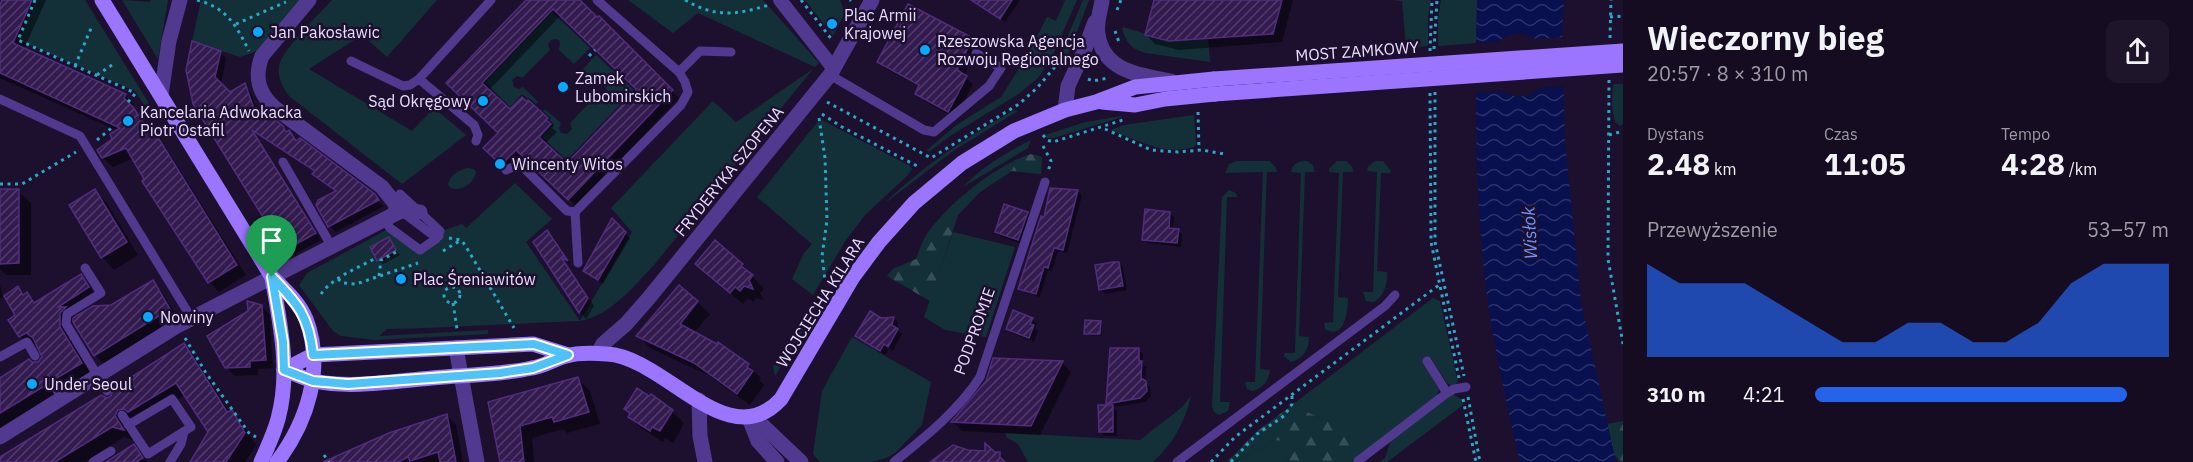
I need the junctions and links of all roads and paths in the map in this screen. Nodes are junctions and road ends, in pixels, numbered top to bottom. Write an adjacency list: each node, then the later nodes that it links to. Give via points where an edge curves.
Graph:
1 (36, 0): 33 (path, via 18,40)
2 (102, 0): 41 (main road)
3 (180, 0): 41 (street)
4 (197, 0): 21 (path, via 216,8)
5 (291, 0): 21 (path)
6 (309, 0): 34 (street, via 268,47)
7 (491, 0): 38 (lane)
8 (597, 0): 35 (lane)
9 (685, 0): 15 (path, via 723,14)
10 (801, 0): 23 (path)
11 (872, 0): 36 (street, FRYDERYKA SZOPENA)
12 (1121, 0): 17 (path)
13 (1432, 0): 14 (path, via 1432,54)
14 (1437, 0)
15 (781, 1): 36 (street)
16 (1102, 1): 39 (street, via 1097,33 1107,58 1127,71); 48 (street, via 1068,86)
17 (1115, 14)
18 (1623, 16): 19 (path)
19 (1610, 17)
20 (1113, 22): 25 (path)
21 (236, 24): 34 (path)
22 (92, 26): 33 (path)
23 (835, 42)
24 (595, 50): 29 (path)
25 (1123, 50)
26 (1623, 51): 40 (main road, MOST ZAMKOWY, bridge)
27 (731, 52): 35 (lane, via 700,51)
28 (976, 53): 36 (lane, via 1001,68 989,86 934,132 924,130)
29 (589, 56)
30 (351, 61): 38 (lane, via 403,86)
31 (115, 63): 37 (path)
32 (1623, 65): 40 (main road, MOST ZAMKOWY, bridge)
33 (75, 66): 37 (path)
34 (258, 67): 66 (street, via 259,86 268,102 382,187)
35 (679, 72): 68 (lane, via 688,92 681,105)
36 (832, 72): 93 (street, FRYDERYKA SZOPENA, via 648,299)
37 (96, 75): 44 (path, via 134,93)
38 (420, 79): 55 (lane, via 474,125)
39 (1176, 82): 40 (main road, MOST ZAMKOWY); 45 (main road, MOST ZAMKOWY, via 1135,87)
40 (1215, 87): 45 (main road, MOST ZAMKOWY, via 1135,105)
41 (161, 95): 80 (main road)
42 (1026, 98): 51 (path)
43 (0, 99): 56 (lane, via 70,130)
44 (128, 102)
45 (1096, 102): 48 (main road, MOST ZAMKOWY)
46 (1205, 107): 47 (path)
47 (1194, 109)
48 (1065, 110): 51 (main road, WOJCIECHA KILARA)
49 (1198, 112): 58 (path)
50 (1126, 119): 51 (path, via 1053,142 1045,139)
51 (1037, 121): 110 (main road, WOJCIECHA KILARA, via 962,163 914,203 853,278 781,399 766,412)
52 (114, 126): 56 (path)
53 (1106, 129): 58 (path, via 1151,150)
54 (1623, 131): 91 (path, via 1609,135 1608,216 1608,259)
55 (476, 141)
56 (87, 146): 65 (path, via 22,184); 87 (lane)
57 (1043, 146): 61 (path)
58 (1199, 150): 59 (path)
59 (1224, 154)
60 (283, 162): 72 (lane)
61 (1052, 163)
62 (919, 167): 82 (path, via 820,116 827,220 822,256)
63 (506, 170): 68 (lane, via 520,164 567,211)
64 (1045, 182): 127 (lane, PODPROMIE, via 980,377 932,431)
65 (0, 184)
66 (396, 209): 67 (street); 69 (lane); 69 (lane, via 388,225 420,250); 72 (street)
67 (420, 212): 69 (lane, via 440,231)
68 (575, 212): 77 (lane)
69 (438, 236)
70 (456, 239): 71 (path)
71 (461, 240): 74 (path); 89 (path)
72 (332, 247): 80 (street)
73 (397, 251): 79 (path, via 381,260)
74 (440, 252)
75 (376, 258): 81 (path)
76 (418, 263): 79 (path)
77 (578, 263)
78 (85, 268): 100 (lane, via 101,293 67,314 66,324)
79 (379, 276): 81 (path, via 351,284)
80 (272, 277): 87 (street); 98 (main road, via 294,299 306,319); 99 (main road)
81 (338, 279): 84 (path)
82 (825, 280)
83 (1439, 285): 103 (path); 103 (path, via 1431,242 1432,86 1436,242); 106 (path)
84 (321, 294)
85 (1395, 295): 128 (lane)
86 (453, 303): 86 (path, via 460,293 450,287 443,296); 90 (path)
87 (192, 319): 88 (street)
88 (177, 326): 100 (street); 114 (path, via 249,433)
89 (514, 328)
90 (457, 329)
91 (1623, 344)
92 (456, 348): 94 (main road, via 534,344); 98 (main road); 101 (street)
93 (598, 353): 94 (main road); 108 (main road, via 626,357)
94 (568, 355): 101 (main road, via 533,368)
95 (35, 356): 96 (lane, via 27,342)
96 (0, 357)
97 (1427, 361): 105 (lane)
98 (313, 368): 99 (main road); 99 (main road); 101 (main road, via 348,384); 121 (main road, via 311,394 300,424)
99 (284, 370): 120 (main road, via 278,418)
100 (98, 376): 104 (lane); 107 (street)
101 (461, 376): 123 (street)
102 (52, 382): 107 (lane)
103 (1463, 387): 105 (lane); 131 (path); 132 (path)
104 (107, 391)
105 (1447, 393): 117 (lane)
106 (1292, 394): 129 (path, via 1234,436); 130 (path, via 1292,404 1284,416 1257,435)
107 (62, 398): 113 (street)
108 (699, 400): 110 (main road, via 730,417); 124 (street)
109 (122, 415): 111 (lane)
110 (749, 418): 125 (street, via 758,441); 126 (street, via 762,425)
111 (128, 424): 112 (lane, via 148,454); 112 (lane, via 172,399 191,427)
112 (184, 432): 119 (lane)
113 (0, 437)
114 (258, 438)
115 (111, 451): 118 (lane)
116 (324, 455): 122 (path)
117 (1358, 461)
118 (93, 462)
119 (170, 462)
120 (261, 462)
121 (277, 462)
122 (329, 462)
123 (477, 462)
124 (705, 462)
125 (777, 462)
126 (801, 462)
127 (894, 462)
128 (1177, 462)
129 (1211, 462)
130 (1231, 462)
131 (1476, 462)
132 (1480, 462)

